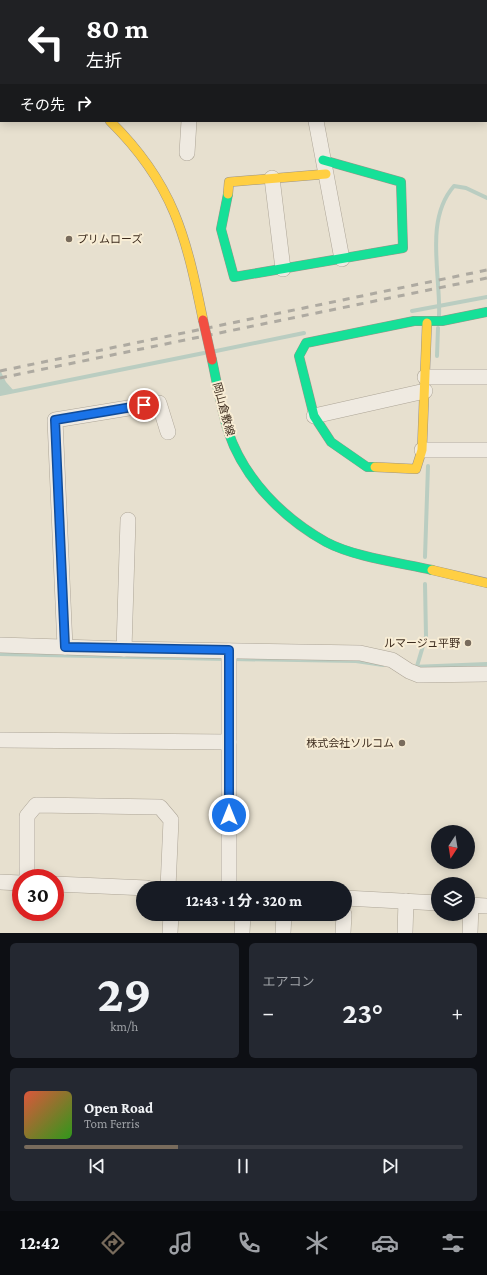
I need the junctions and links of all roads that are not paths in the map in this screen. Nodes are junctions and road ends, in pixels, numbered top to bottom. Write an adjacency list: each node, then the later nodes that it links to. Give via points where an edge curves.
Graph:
1 (111, 122): 18 (street, 岡山倉敷線, bridge, via 155,172 174,210 188,250 228,431 243,465 263,492 286,514 327,542 355,552)
2 (189, 122): 4 (street)
3 (316, 122): 5 (street)
4 (186, 153)
5 (324, 167): 6 (street); 7 (street); 7 (street, via 401,182 403,248)
6 (272, 178): 8 (street); 8 (street, via 229,182 221,229 234,277)
7 (342, 259): 8 (street)
8 (283, 268)
9 (487, 312): 10 (street)
10 (429, 322): 12 (street); 13 (street, via 414,321 306,343 299,356)
11 (487, 378): 12 (street)
12 (431, 381): 13 (street); 15 (street)
13 (314, 416): 15 (street, via 331,442 367,467 416,469)
14 (168, 432): 20 (street, via 159,403 55,420)
15 (428, 450): 16 (street)
16 (487, 450)
17 (128, 520): 21 (street)
18 (487, 583)
19 (2, 645): 20 (street)
20 (65, 647): 21 (street)
21 (124, 649): 22 (street)
22 (229, 656): 23 (street, via 360,653 382,656 419,675); 25 (street)
23 (487, 674)
24 (0, 740): 25 (street)
25 (229, 742): 28 (street)
26 (27, 869): 27 (street, via 27,816 36,805 160,807 171,820)
27 (168, 881)
28 (229, 881)
29 (0, 882): 30 (street)
30 (12, 883)
31 (64, 884): 32 (street)
32 (136, 887)
33 (352, 898): 34 (street)
34 (406, 901): 35 (street); 47 (street)
35 (431, 903)
36 (475, 905): 37 (street)
37 (487, 906)
38 (171, 921): 43 (street)
39 (243, 921): 44 (street)
40 (284, 921): 45 (street)
41 (344, 921): 46 (street)
42 (470, 921): 48 (street)
43 (170, 933)
44 (242, 933)
45 (283, 933)
46 (343, 933)
47 (405, 933)
48 (470, 933)

